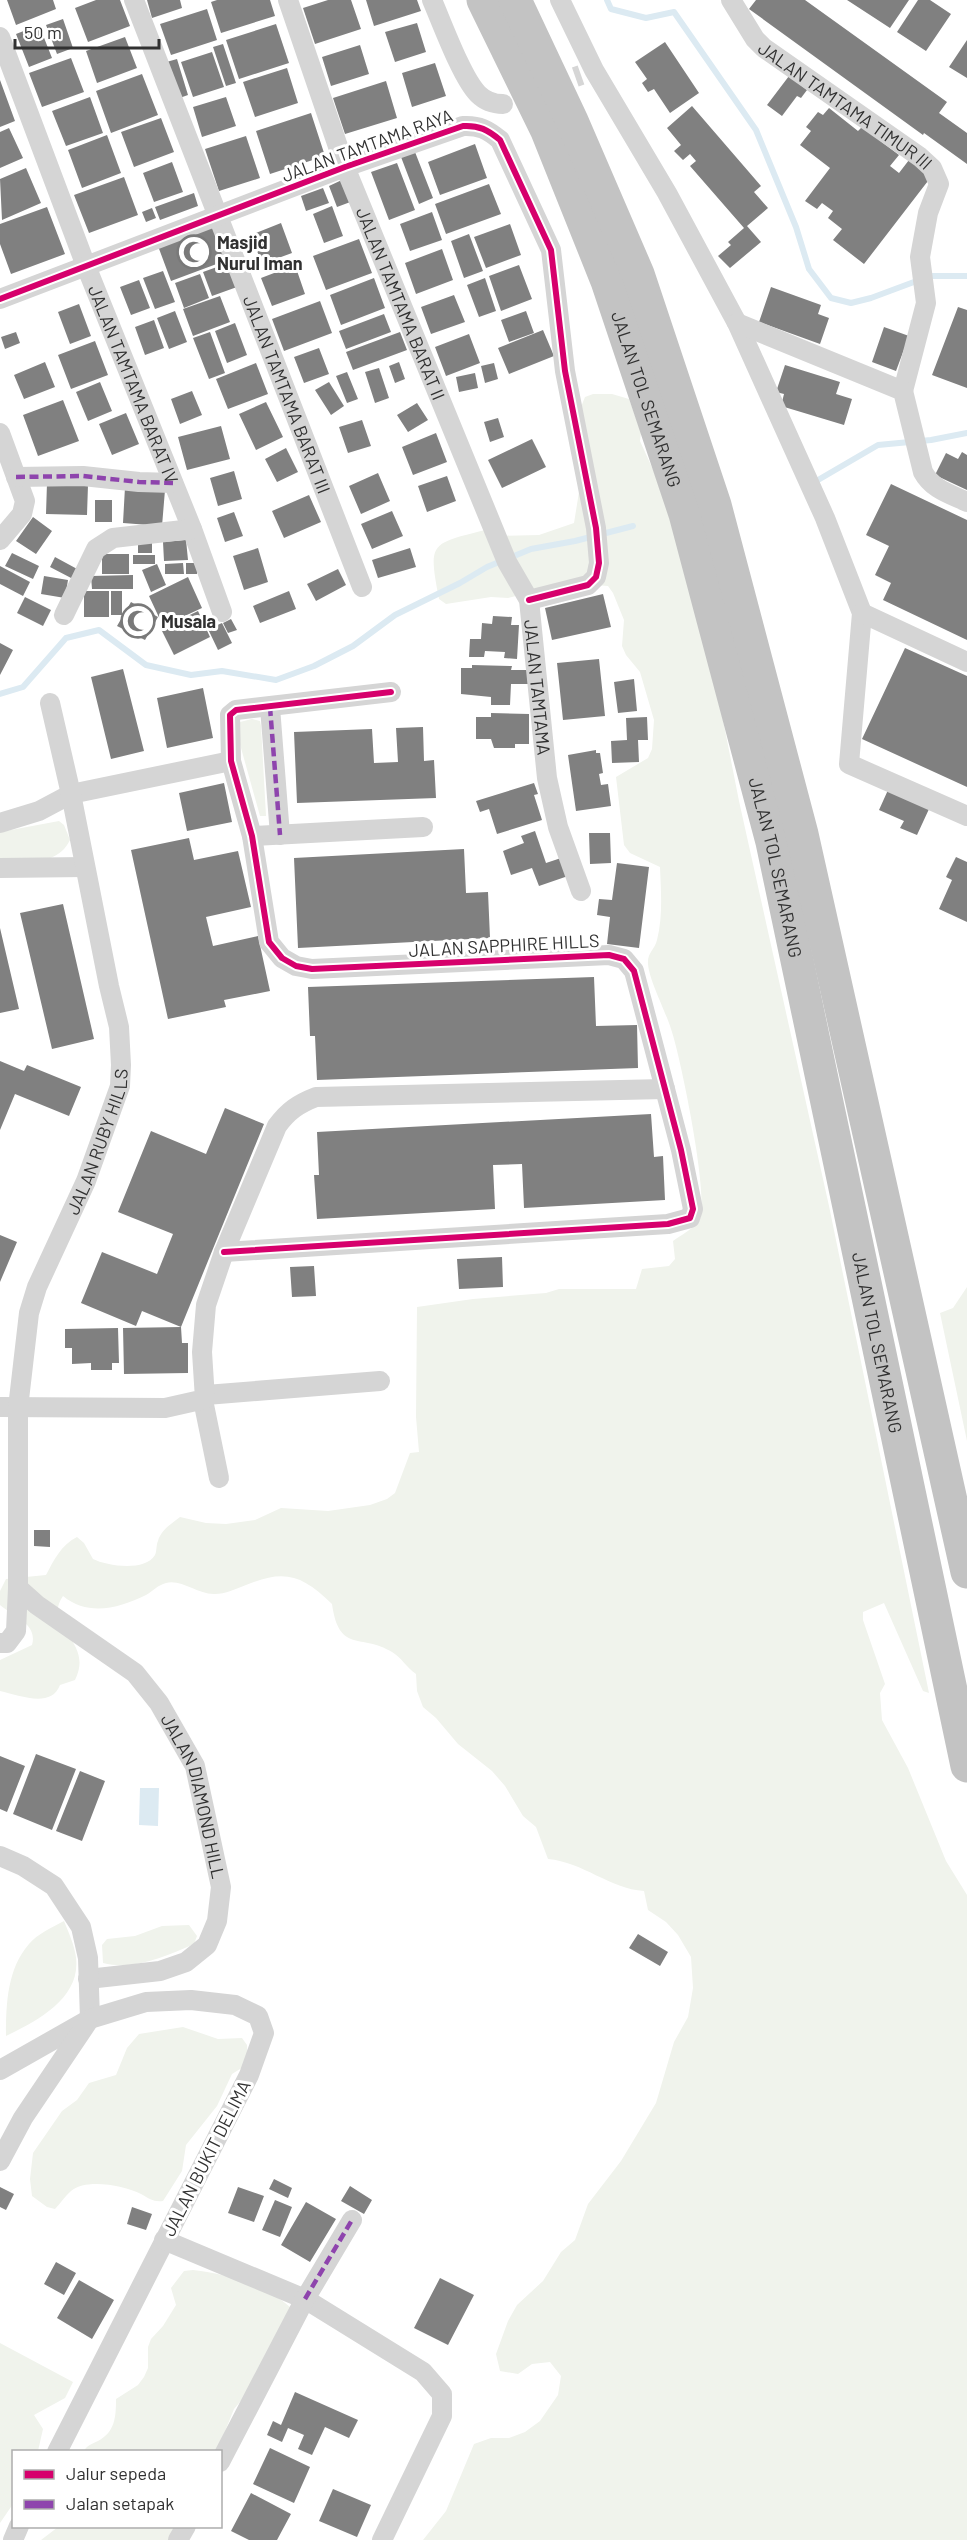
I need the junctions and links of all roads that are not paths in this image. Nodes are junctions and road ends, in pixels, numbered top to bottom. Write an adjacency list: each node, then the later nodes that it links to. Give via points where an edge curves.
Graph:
1 (134, 0): 11 (street, JALAN TAMTAMA BARAT III)
2 (288, 0): 10 (street, JALAN TAMTAMA BARAT II)
3 (432, 0): 9 (street, via 469,83 485,100)
4 (483, 0): 51 (highway, JALAN TOL SEMARANG, via 547,131 607,280 685,514 772,842)
5 (515, 0): 48 (highway, JALAN TOL SEMARANG, via 638,274 715,505 802,834)
6 (560, 0): 14 (street, via 588,72 667,193)
7 (731, 0): 15 (street, JALAN TAMTAMA TIMUR III, via 764,48 932,168 939,184 928,213 920,257 926,303)
8 (0, 36): 12 (street, JALAN TAMTAMA BARAT IV)
9 (503, 104)
10 (345, 167): 11 (street, JALAN TAMTAMA RAYA); 21 (street, JALAN TAMTAMA RAYA, via 463,126 488,129 500,140 551,250 565,371); 24 (street, JALAN TAMTAMA BARAT II, via 506,559)
11 (216, 216): 12 (street, JALAN TAMTAMA RAYA); 23 (street, JALAN TAMTAMA BARAT III)
12 (86, 266): 13 (street, JALAN TAMTAMA RAYA); 18 (street, JALAN TAMTAMA BARAT IV)
13 (0, 298)
14 (737, 323): 15 (street); 26 (street, via 825,518)
15 (903, 391): 19 (street, via 927,480)
16 (0, 434): 17 (street)
17 (16, 477): 18 (street, via 83,476); 22 (street, via 25,494 25,507)
18 (173, 483): 20 (street, JALAN TAMTAMA BARAT IV)
19 (967, 502)
20 (192, 529): 25 (street, JALAN TAMTAMA BARAT IV); 27 (street, via 113,538 102,543)
21 (597, 535): 24 (street, JALAN TAMTAMA, via 597,577 588,585)
22 (0, 540)
23 (362, 587)
24 (529, 600): 41 (street, JALAN TAMTAMA, via 547,778 558,827)
25 (222, 612)
26 (862, 613): 28 (street); 34 (street, via 849,764)
27 (64, 615)
28 (967, 662)
29 (391, 692): 31 (street, JALAN SAPPHIRE HILLS)
30 (50, 703): 33 (street, JALAN RUBY HILLS)
31 (270, 707): 32 (street, JALAN SAPPHIRE HILLS, via 236,710 230,715); 37 (street)
32 (231, 761): 33 (street); 38 (street, JALAN SAPPHIRE HILLS)
33 (71, 794): 35 (street, via 39,811); 39 (street, JALAN RUBY HILLS)
34 (967, 816)
35 (0, 823)
36 (423, 827): 37 (street)
37 (280, 835): 38 (street)
38 (252, 836): 42 (street, JALAN SAPPHIRE HILLS, via 269,942 282,958 296,966 312,969 609,956 624,959 634,971)
39 (85, 867): 40 (street); 46 (street, JALAN RUBY HILLS, via 119,1027 120,1086 86,1181 28,1313)
40 (0, 868)
41 (581, 891)
42 (665, 1089): 43 (street, via 316,1097 288,1111 277,1126); 43 (street, JALAN SAPPHIRE HILLS, via 692,1199 690,1218 681,1222)
43 (224, 1252): 45 (street, via 206,1305 202,1352)
44 (380, 1381): 45 (street)
45 (205, 1397): 46 (street, via 165,1408); 47 (street)
46 (9, 1407): 49 (street)
47 (219, 1478)
48 (967, 1572)
49 (18, 1588): 50 (street, via 15,1631 7,1642); 53 (street, JALAN DIAMOND HILL, via 135,1674 159,1703 195,1766 221,1887 217,1921 207,1946 186,1962 160,1971)
50 (0, 1643)
51 (967, 1766)
52 (0, 1856): 53 (street, via 54,1886 81,1927)
53 (88, 1979): 54 (street)
54 (90, 2019): 55 (street, JALAN BUKIT DELIMA); 56 (street); 58 (street, JALAN BUKIT DELIMA, via 146,2002 191,2000 235,2005 258,2016 264,2033 249,2074)
55 (0, 2070)
56 (0, 2161)
57 (352, 2220): 59 (street)
58 (164, 2240): 59 (street); 60 (street, JALAN BUKIT DELIMA)
59 (305, 2299): 61 (street); 62 (street, via 423,2372 442,2394 442,2416)
60 (58, 2450)
61 (222, 2458)
62 (381, 2540)

